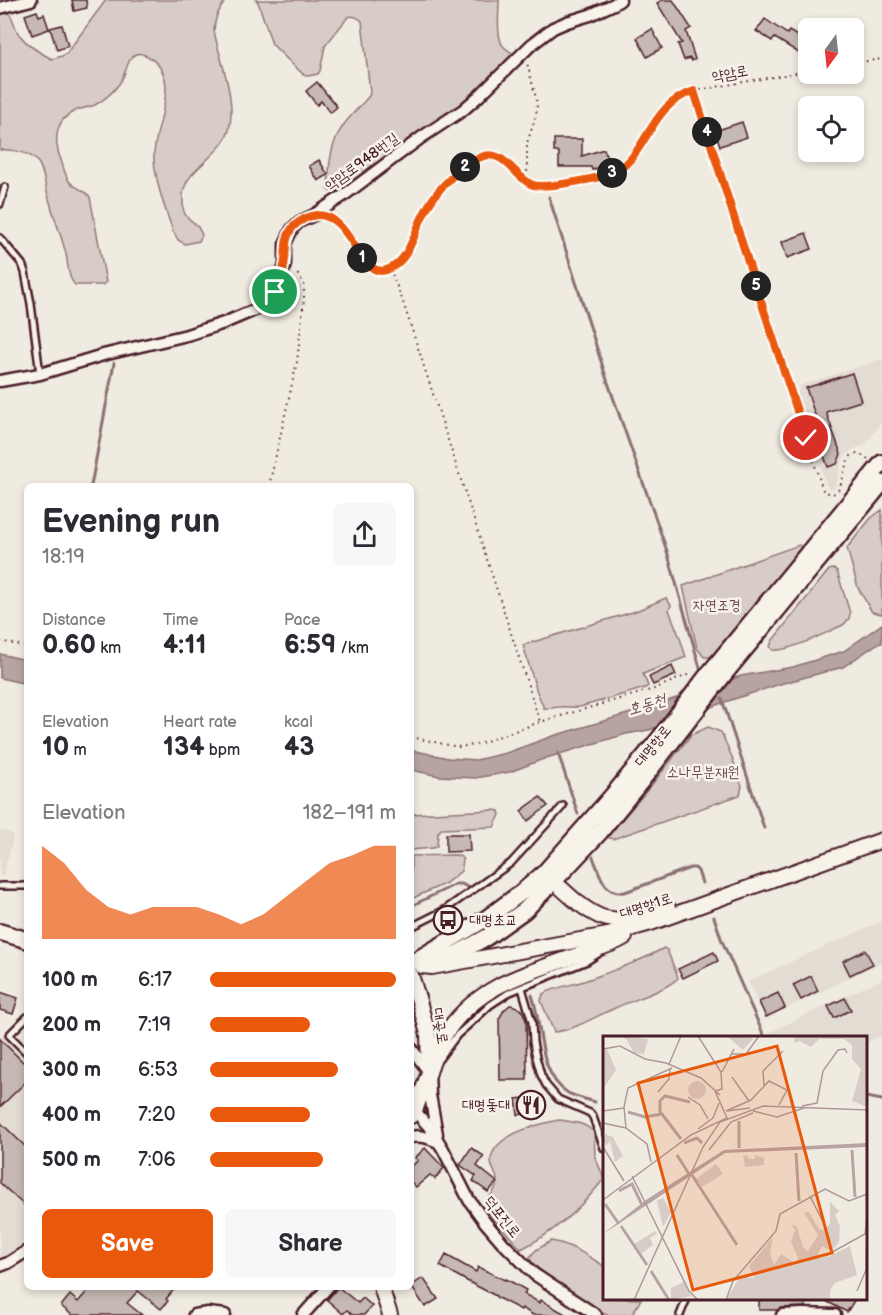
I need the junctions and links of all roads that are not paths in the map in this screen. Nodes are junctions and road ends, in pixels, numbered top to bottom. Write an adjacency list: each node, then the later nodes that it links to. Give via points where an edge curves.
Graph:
1 (31, 0): 3 (street)
2 (620, 0): 7 (street, 약암로948번길, via 560,25 524,51 463,110 299,222 285,244 285,264 275,292 262,305 202,331)
3 (0, 8)
4 (5, 187): 5 (lane)
5 (0, 204)
6 (0, 238): 7 (lane, via 25,272)
7 (40, 374): 8 (street, 약암로948번길)
8 (0, 381)
9 (881, 471): 13 (main road, 대명항로, via 699,675 659,739); 13 (main road, 대명항로, via 600,831)
10 (563, 806): 17 (lane, via 511,863 443,911)
11 (882, 832): 13 (street, 대명항1로, via 663,910 626,918 600,916)
12 (882, 840): 16 (street, 대명항1로)
13 (549, 877): 21 (main road, 대명항로)
14 (0, 886): 15 (lane)
15 (24, 886)
16 (651, 923): 20 (street); 22 (street, 대명항1로, via 598,937 450,964)
17 (414, 926)
18 (0, 932): 19 (main road)
19 (24, 939)
20 (621, 940): 24 (lane, via 587,961); 30 (street, via 520,975 490,990 467,1007 447,1030)
21 (414, 962)
22 (414, 964)
23 (414, 985): 27 (street, 대곶로)
24 (522, 988): 30 (lane, via 490,1005 457,1035); 35 (lane, via 546,1085 558,1099 590,1113)
25 (24, 1020): 28 (lane, via 9,1035)
26 (414, 1020): 27 (street)
27 (428, 1034): 30 (street, 대곶로)
28 (24, 1050)
29 (414, 1052): 30 (street)
30 (429, 1072): 31 (street, 대곶로); 34 (street)
31 (414, 1110)
32 (414, 1114): 34 (street, 덕포진로, via 430,1128)
33 (414, 1137): 34 (street)
34 (438, 1142): 45 (street, 덕포진로, via 469,1200 502,1243 534,1274)
35 (603, 1145)
36 (24, 1253): 37 (street)
37 (0, 1266)
38 (325, 1290): 43 (street)
39 (382, 1290): 44 (street)
40 (687, 1300): 46 (lane)
41 (194, 1315): 42 (street)
42 (225, 1315)
43 (303, 1315)
44 (390, 1315)
45 (596, 1315)
46 (680, 1315)
47 (782, 1315): 48 (street)
48 (835, 1315)

